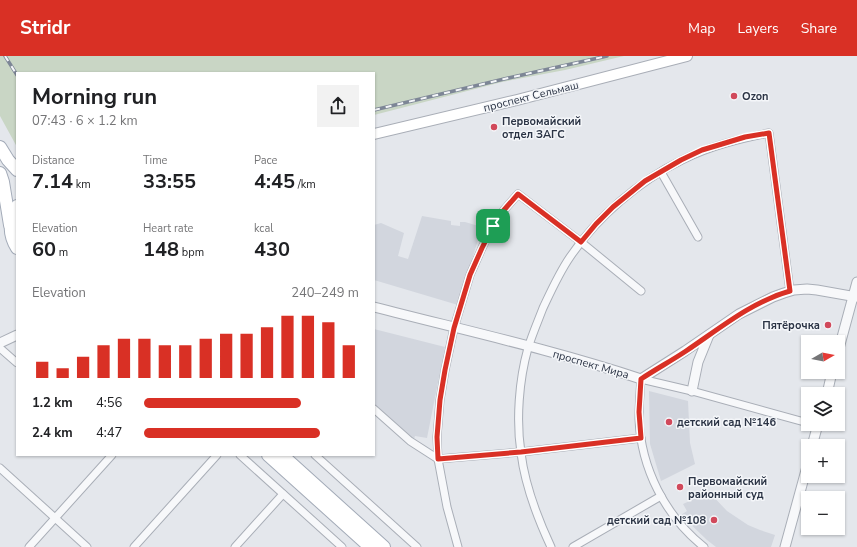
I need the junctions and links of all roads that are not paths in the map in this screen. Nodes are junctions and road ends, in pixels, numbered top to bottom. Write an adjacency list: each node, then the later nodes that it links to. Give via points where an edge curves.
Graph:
1 (663, 56): 3 (main road, проспект Сельмаш)
2 (687, 56): 4 (main road, проспект Сельмаш)
3 (375, 128)
4 (375, 134)
5 (0, 147): 6 (main road)
6 (16, 169)
7 (661, 172): 11 (street); 12 (street, via 645,181 613,207); 16 (street, via 702,150 745,137 769,133)
8 (0, 173): 10 (main road)
9 (16, 208): 10 (main road)
10 (10, 225): 13 (main road)
11 (698, 238)
12 (581, 242): 15 (street); 19 (street, via 518,194 504,210 485,242 470,275); 24 (street, via 550,292)
13 (16, 246)
14 (857, 282): 17 (street)
15 (641, 291)
16 (790, 291): 17 (street, via 817,290); 20 (street, via 739,314)
17 (855, 297): 21 (street)
18 (375, 307): 19 (street, проспект Мира)
19 (454, 328): 24 (street, проспект Мира); 41 (street, via 440,400)
20 (710, 334): 26 (street); 28 (street)
21 (843, 335)
22 (16, 336): 23 (street)
23 (0, 344)
24 (529, 347): 29 (street, проспект Мира); 34 (street, via 520,397)
25 (0, 348): 27 (street)
26 (685, 351): 28 (street); 29 (street)
27 (16, 362)
28 (698, 362): 30 (street)
29 (641, 379): 30 (street, проспект Мира); 33 (street)
30 (692, 391): 32 (street, проспект Мира)
31 (375, 410): 41 (street, via 410,441)
32 (801, 420)
33 (641, 438): 34 (street); 45 (street, via 647,464)
34 (521, 452): 41 (street); 56 (street, via 528,489)
35 (111, 456): 46 (street)
36 (216, 456): 49 (street)
37 (241, 456): 44 (street)
38 (269, 456): 52 (main road)
39 (283, 456): 53 (main road)
40 (317, 456): 54 (street)
41 (438, 459): 55 (street)
42 (0, 468): 46 (street)
43 (802, 483): 59 (street)
44 (283, 494): 50 (street); 51 (street)
45 (661, 496): 57 (street); 58 (street, via 680,524)
46 (55, 518): 47 (street); 48 (street)
47 (29, 547)
48 (87, 547)
49 (134, 547)
50 (235, 547)
51 (342, 547)
52 (370, 547)
53 (384, 547)
54 (417, 547)
55 (458, 547)
56 (551, 547)
57 (573, 547)
58 (703, 547)
59 (785, 547)

